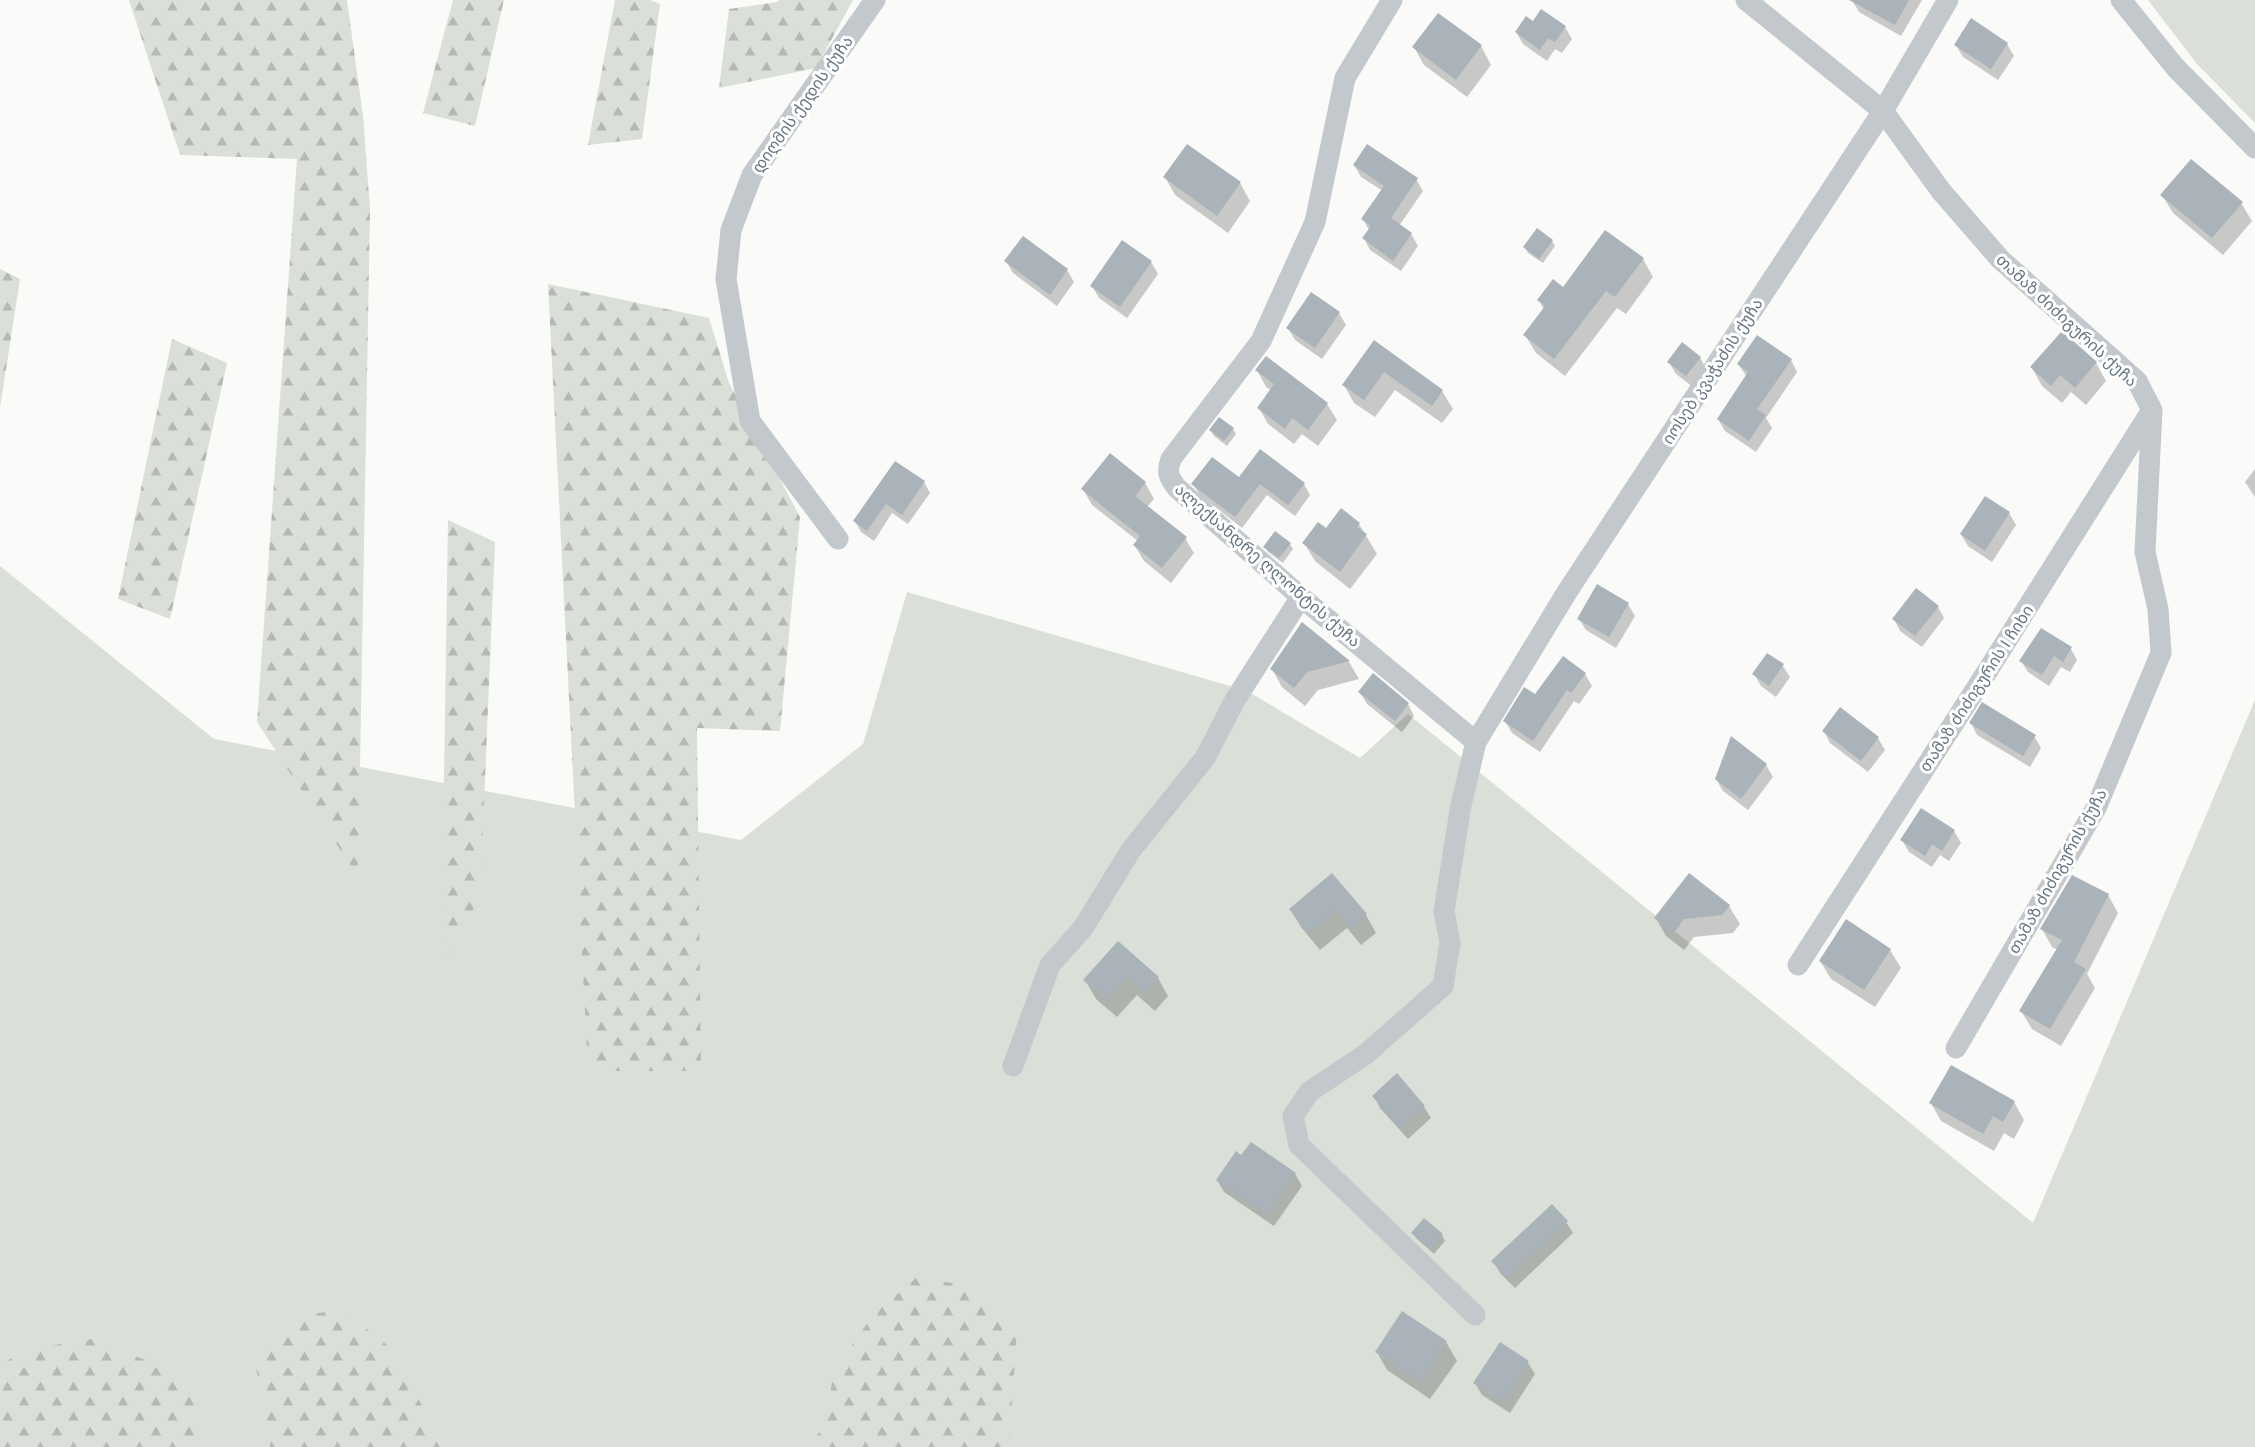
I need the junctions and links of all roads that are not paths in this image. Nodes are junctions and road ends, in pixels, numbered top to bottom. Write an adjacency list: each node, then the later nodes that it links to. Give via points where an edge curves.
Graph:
1 (875, 0): 9 (street, დიღმის ქედის ქუჩა, via 752,174 731,230 726,279 750,421)
2 (1392, 0): 10 (street, ალექსანდრე ღლონტის ქუჩა, via 1345,78 1315,222 1261,341 1168,468 1169,478 1177,488)
3 (1746, 0): 6 (street, თამაზ ძიძიგურის ქუჩა)
4 (1948, 0): 6 (street, იოსებ კვაჭაძის ქუჩა)
5 (2121, 0): 7 (street, via 2175,67)
6 (1883, 111): 8 (street, თამაზ ძიძიგურის ქუჩა, via 1941,191 2000,259 2137,381); 11 (street, იოსებ კვაჭაძის ქუჩა, via 1567,592)
7 (2255, 148)
8 (2152, 410): 12 (street, თამაზ ძიძიგურის I ჩიხი); 13 (street, თამაზ ძიძიგურის ქუჩა, via 2145,552 2158,609 2161,653 2096,808)
9 (838, 538)
10 (1301, 597): 11 (street, ალექსანდრე ღლონტის ქუჩა); 14 (street, via 1235,700 1205,758 1131,850 1083,928 1050,965)
11 (1476, 742): 15 (street, იოსებ კვაჭაძის ქუჩა, via 1461,805 1444,911 1449,943 1443,986 1366,1054 1309,1092 1293,1116 1299,1145)
12 (1798, 965)
13 (1956, 1048)
14 (1013, 1066)
15 (1475, 1315)

